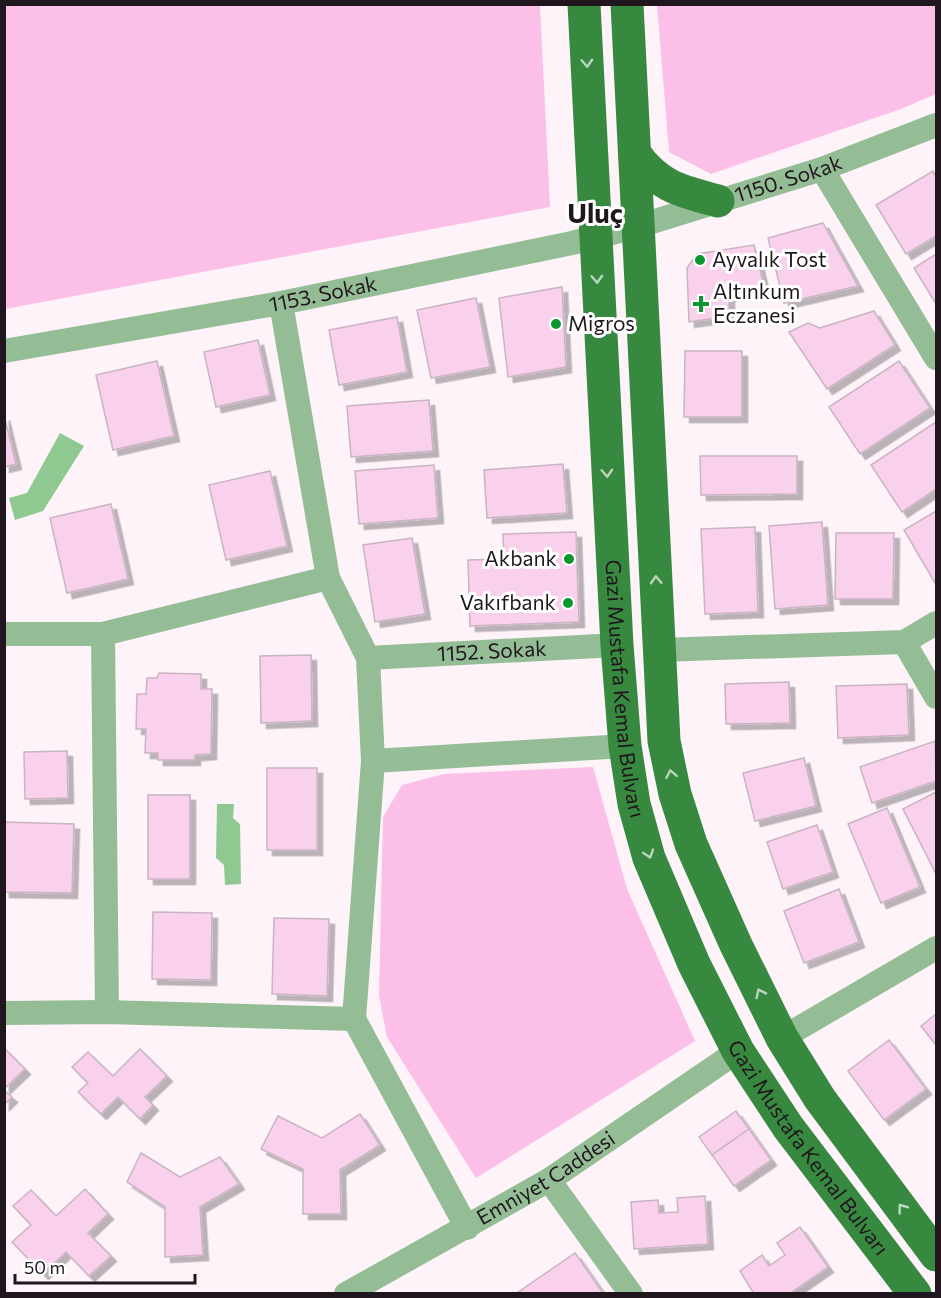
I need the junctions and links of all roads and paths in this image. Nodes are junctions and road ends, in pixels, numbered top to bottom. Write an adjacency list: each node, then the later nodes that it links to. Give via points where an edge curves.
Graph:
1 (584, 4): 8 (main road, Gazi Mustafa Kemal Bulvarı, one-way to 8)
2 (627, 4): 4 (main road, Gazi Mustafa Kemal Bulvarı)
3 (936, 125): 5 (street, 1150. Sokak)
4 (635, 154): 6 (main road, via 647,171 661,181); 7 (main road, Gazi Mustafa Kemal Bulvarı)
5 (822, 169): 6 (street, 1150. Sokak); 11 (street)
6 (718, 201): 7 (street, 1150. Sokak)
7 (639, 226): 8 (street, 1153. Sokak); 18 (main road, Gazi Mustafa Kemal Bulvarı, one-way to 7)
8 (595, 237): 9 (street, 1153. Sokak); 17 (main road, Gazi Mustafa Kemal Bulvarı, one-way to 17)
9 (281, 303): 10 (street, 1153. Sokak); 12 (street)
10 (4, 351)
11 (936, 358)
12 (328, 578): 15 (street); 19 (street)
13 (936, 623): 16 (street)
14 (4, 634): 15 (street)
15 (103, 634): 24 (street)
16 (904, 642): 18 (street); 20 (street)
17 (617, 645): 19 (street, 1152. Sokak); 21 (main road, Gazi Mustafa Kemal Bulvarı)
18 (659, 650): 27 (main road, Gazi Mustafa Kemal Bulvarı, one-way to 18, via 691,844 675,794 664,741)
19 (368, 658): 22 (street)
20 (936, 697)
21 (625, 746): 22 (street); 28 (main road, Gazi Mustafa Kemal Bulvarı, one-way to 28, via 634,804 650,858 694,964)
22 (373, 761): 26 (street)
23 (936, 948): 27 (street)
24 (107, 1012): 25 (street); 26 (street)
25 (4, 1013)
26 (354, 1019): 30 (street)
27 (782, 1038): 31 (main road, Gazi Mustafa Kemal Bulvarı, one-way to 27, via 820,1099)
28 (738, 1051): 29 (street, Emniyet Caddesi); 34 (main road, Gazi Mustafa Kemal Bulvarı, via 788,1127)
29 (549, 1180): 30 (street, Emniyet Caddesi); 33 (street)
30 (467, 1228): 32 (street, Emniyet Caddesi)
31 (936, 1254)
32 (346, 1293)
33 (632, 1293)
34 (915, 1293)

